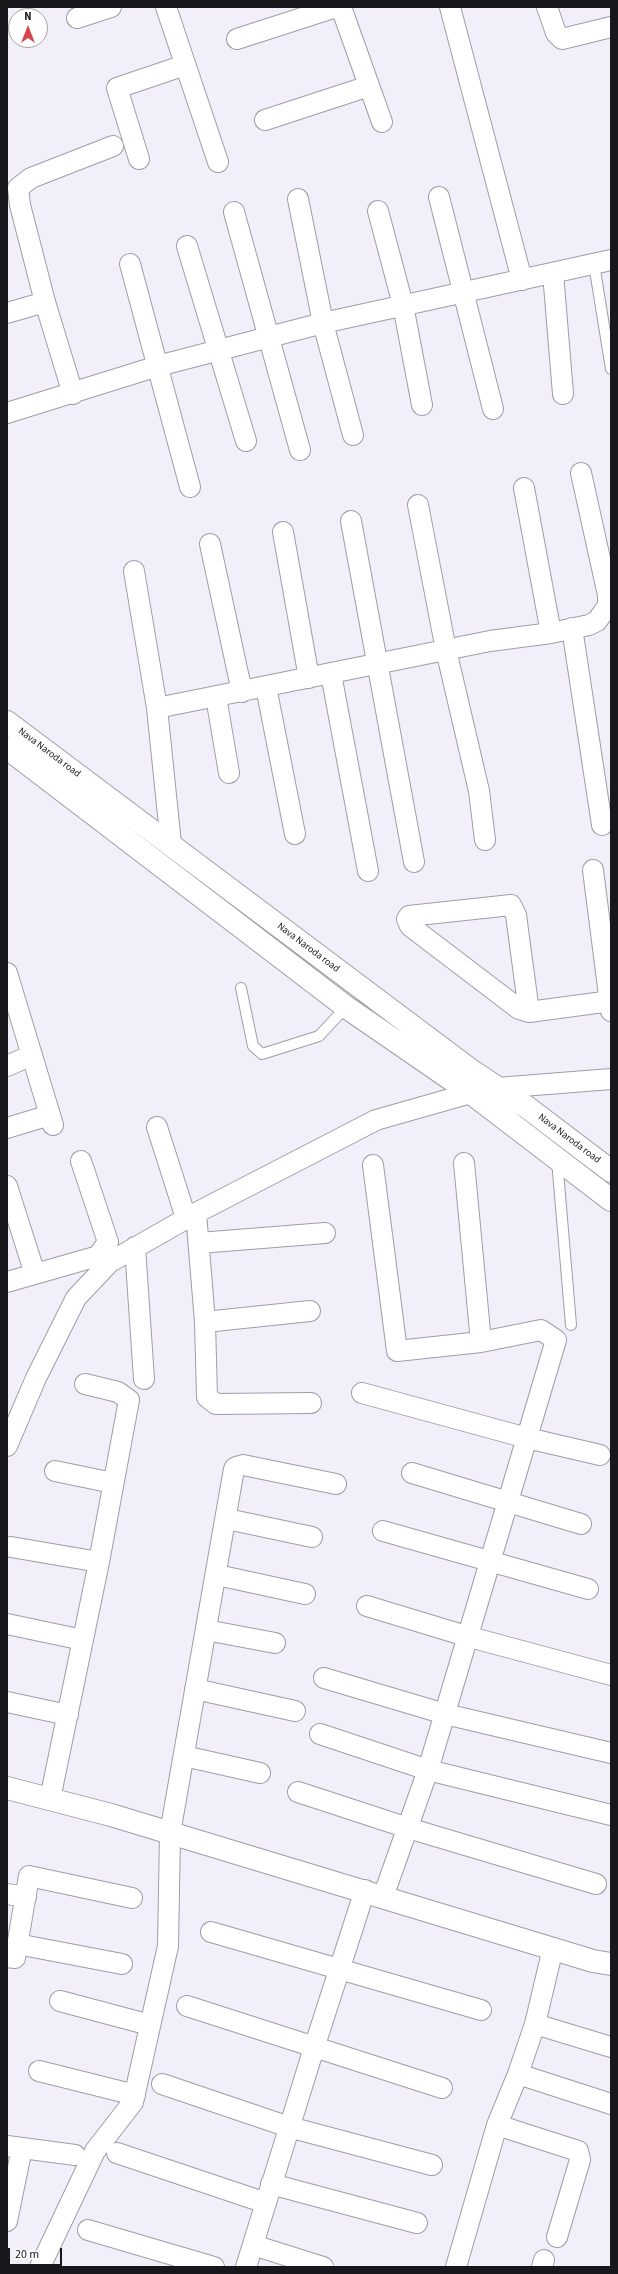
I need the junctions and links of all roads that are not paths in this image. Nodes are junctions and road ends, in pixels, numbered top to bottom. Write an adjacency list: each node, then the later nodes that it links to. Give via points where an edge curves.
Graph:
1 (111, 7): 7 (street)
2 (166, 7): 10 (street)
3 (336, 7): 9 (street)
4 (341, 7): 11 (street)
5 (450, 7): 25 (street)
6 (547, 7): 8 (street, via 556,32 562,39)
7 (78, 18)
8 (611, 28)
9 (237, 39)
10 (185, 65): 15 (street, via 117,88); 16 (street)
11 (369, 86): 12 (street); 13 (street)
12 (265, 120)
13 (382, 122)
14 (114, 146): 27 (street, via 31,178 18,188)
15 (139, 159)
16 (218, 162)
17 (439, 197): 26 (street)
18 (298, 199): 30 (street)
19 (378, 211): 28 (street)
20 (234, 212): 31 (street)
21 (187, 246): 32 (street)
22 (603, 262): 24 (street); 34 (lane)
23 (130, 264): 33 (street)
24 (554, 273): 25 (street); 36 (street)
25 (522, 280): 26 (street)
26 (464, 292): 28 (street); 38 (street)
27 (45, 302): 29 (street); 35 (street)
28 (403, 306): 30 (street); 37 (street)
29 (7, 314)
30 (323, 323): 31 (street); 40 (street)
31 (268, 337): 32 (street); 42 (street)
32 (218, 350): 33 (street); 41 (street)
33 (158, 366): 35 (street); 44 (street)
34 (611, 369)
35 (73, 394): 39 (street)
36 (563, 394)
37 (422, 405)
38 (494, 409)
39 (7, 413)
40 (353, 435)
41 (246, 441)
42 (300, 450)
43 (581, 473): 51 (street, via 608,595 608,605 597,621)
44 (190, 487)
45 (524, 488): 52 (street)
46 (418, 505): 53 (street)
47 (351, 521): 54 (street)
48 (283, 532): 56 (street)
49 (210, 544): 58 (street)
50 (134, 571): 60 (street)
51 (572, 628): 52 (street); 64 (street)
52 (551, 633): 53 (street)
53 (446, 650): 54 (street); 66 (street, via 479,791)
54 (376, 664): 55 (street); 68 (street)
55 (331, 674): 56 (street); 70 (street)
56 (309, 678): 57 (street)
57 (266, 687): 58 (street); 65 (street)
58 (242, 692): 59 (street)
59 (216, 697): 60 (street); 63 (street)
60 (157, 708): 67 (street)
61 (7, 722): 67 (street, Nava Naroda road)
62 (7, 748): 74 (street)
63 (229, 773)
64 (602, 825)
65 (295, 834)
66 (485, 840)
67 (171, 844): 79 (street, Nava Naroda road)
68 (414, 862)
69 (592, 870): 73 (street)
70 (368, 872)
71 (7, 973): 76 (street)
72 (241, 988): 74 (lane, via 253,1046 262,1054 319,1036)
73 (611, 1004): 75 (street)
74 (346, 1007): 80 (street)
75 (529, 1012): 75 (street, via 519,1009 410,926 407,919 409,916 510,905 516,915)
76 (32, 1055): 77 (street); 82 (street, via 51,1120)
77 (7, 1066)
78 (611, 1079): 79 (street)
79 (497, 1088): 80 (street); 87 (street, Nava Naroda road, via 528,1108)
80 (471, 1093): 83 (street); 90 (street, via 376,1120)
81 (157, 1127): 90 (street)
82 (7, 1128)
83 (557, 1158): 89 (street); 98 (lane)
84 (81, 1161): 94 (street, via 108,1242 98,1256)
85 (464, 1163): 99 (street)
86 (373, 1165): 99 (street, via 397,1351)
87 (611, 1171)
88 (7, 1186): 94 (street)
89 (611, 1200)
90 (191, 1215): 92 (street); 93 (street)
91 (325, 1233): 92 (street)
92 (199, 1243): 97 (street)
93 (135, 1247): 100 (street); 105 (street, via 110,1262 76,1298 36,1378)
94 (35, 1274): 95 (street)
95 (7, 1282)
96 (310, 1310): 97 (street)
97 (205, 1322): 103 (street, via 207,1397 216,1404)
98 (571, 1325)
99 (481, 1342): 104 (street, via 541,1330 556,1340)
100 (144, 1379)
101 (85, 1384): 109 (street, via 118,1392 129,1400)
102 (362, 1393): 104 (street)
103 (311, 1403)
104 (527, 1438): 106 (street); 111 (street)
105 (7, 1446)
106 (600, 1455)
107 (55, 1471): 109 (street)
108 (412, 1473): 111 (street)
109 (114, 1483): 117 (street)
110 (336, 1484): 112 (street, via 239,1465 234,1470)
111 (507, 1502): 113 (street); 118 (street)
112 (227, 1519): 115 (street); 119 (street)
113 (581, 1524)
114 (383, 1531): 118 (street)
115 (312, 1537)
116 (10, 1547): 117 (street)
117 (99, 1562): 126 (street)
118 (491, 1562): 120 (street); 125 (street)
119 (217, 1575): 121 (street); 124 (street)
120 (588, 1589)
121 (305, 1594)
122 (367, 1606): 125 (street)
123 (7, 1624): 126 (street)
124 (206, 1630): 127 (street); 130 (street)
125 (466, 1636): 128 (street); 133 (street)
126 (83, 1640): 134 (street)
127 (275, 1644)
128 (611, 1675)
129 (324, 1678): 133 (street)
130 (195, 1689): 132 (street); 137 (street)
131 (7, 1702): 134 (street)
132 (295, 1711)
133 (445, 1714): 136 (street); 138 (street)
134 (68, 1715): 142 (street)
135 (320, 1734): 138 (street)
136 (611, 1753)
137 (184, 1756): 139 (street); 145 (street)
138 (428, 1770): 143 (street); 144 (street)
139 (260, 1773)
140 (7, 1788): 142 (street)
141 (298, 1792): 144 (street)
142 (50, 1799): 145 (street)
143 (611, 1815)
144 (408, 1828): 146 (street); 147 (street)
145 (170, 1833): 147 (street); 160 (street, via 168,1946)
146 (596, 1884)
147 (374, 1894): 151 (street); 155 (street)
148 (16, 1896): 149 (street, via 29,1876); 152 (street)
149 (132, 1898)
150 (211, 1932): 155 (street)
151 (554, 1948): 154 (street); 159 (street)
152 (12, 1951): 153 (street)
153 (122, 1964)
154 (611, 1964)
155 (340, 1969): 158 (street); 162 (street)
156 (60, 2001): 160 (street)
157 (187, 2006): 162 (street)
158 (482, 2010)
159 (534, 2024): 161 (street); 164 (street)
160 (150, 2025): 167 (street)
161 (611, 2047)
162 (314, 2048): 166 (street); 170 (street)
163 (39, 2071): 167 (street)
164 (518, 2074): 168 (street); 169 (street)
165 (162, 2084): 170 (street)
166 (442, 2088)
167 (135, 2095): 182 (street, via 133,2102 92,2155)
168 (611, 2104)
169 (497, 2125): 180 (street, via 578,2151 580,2160); 186 (street)
170 (289, 2127): 174 (street); 175 (street)
171 (15, 2147): 173 (street); 177 (street)
172 (117, 2153): 176 (street)
173 (75, 2156)
174 (432, 2164)
175 (271, 2184): 176 (street); 178 (street)
176 (266, 2203): 181 (street)
177 (7, 2221)
178 (417, 2223)
179 (88, 2230): 183 (street)
180 (557, 2237)
181 (253, 2245): 184 (street); 185 (street)
182 (40, 2267)
183 (214, 2267)
184 (246, 2267)
185 (323, 2267)
186 (456, 2267)

